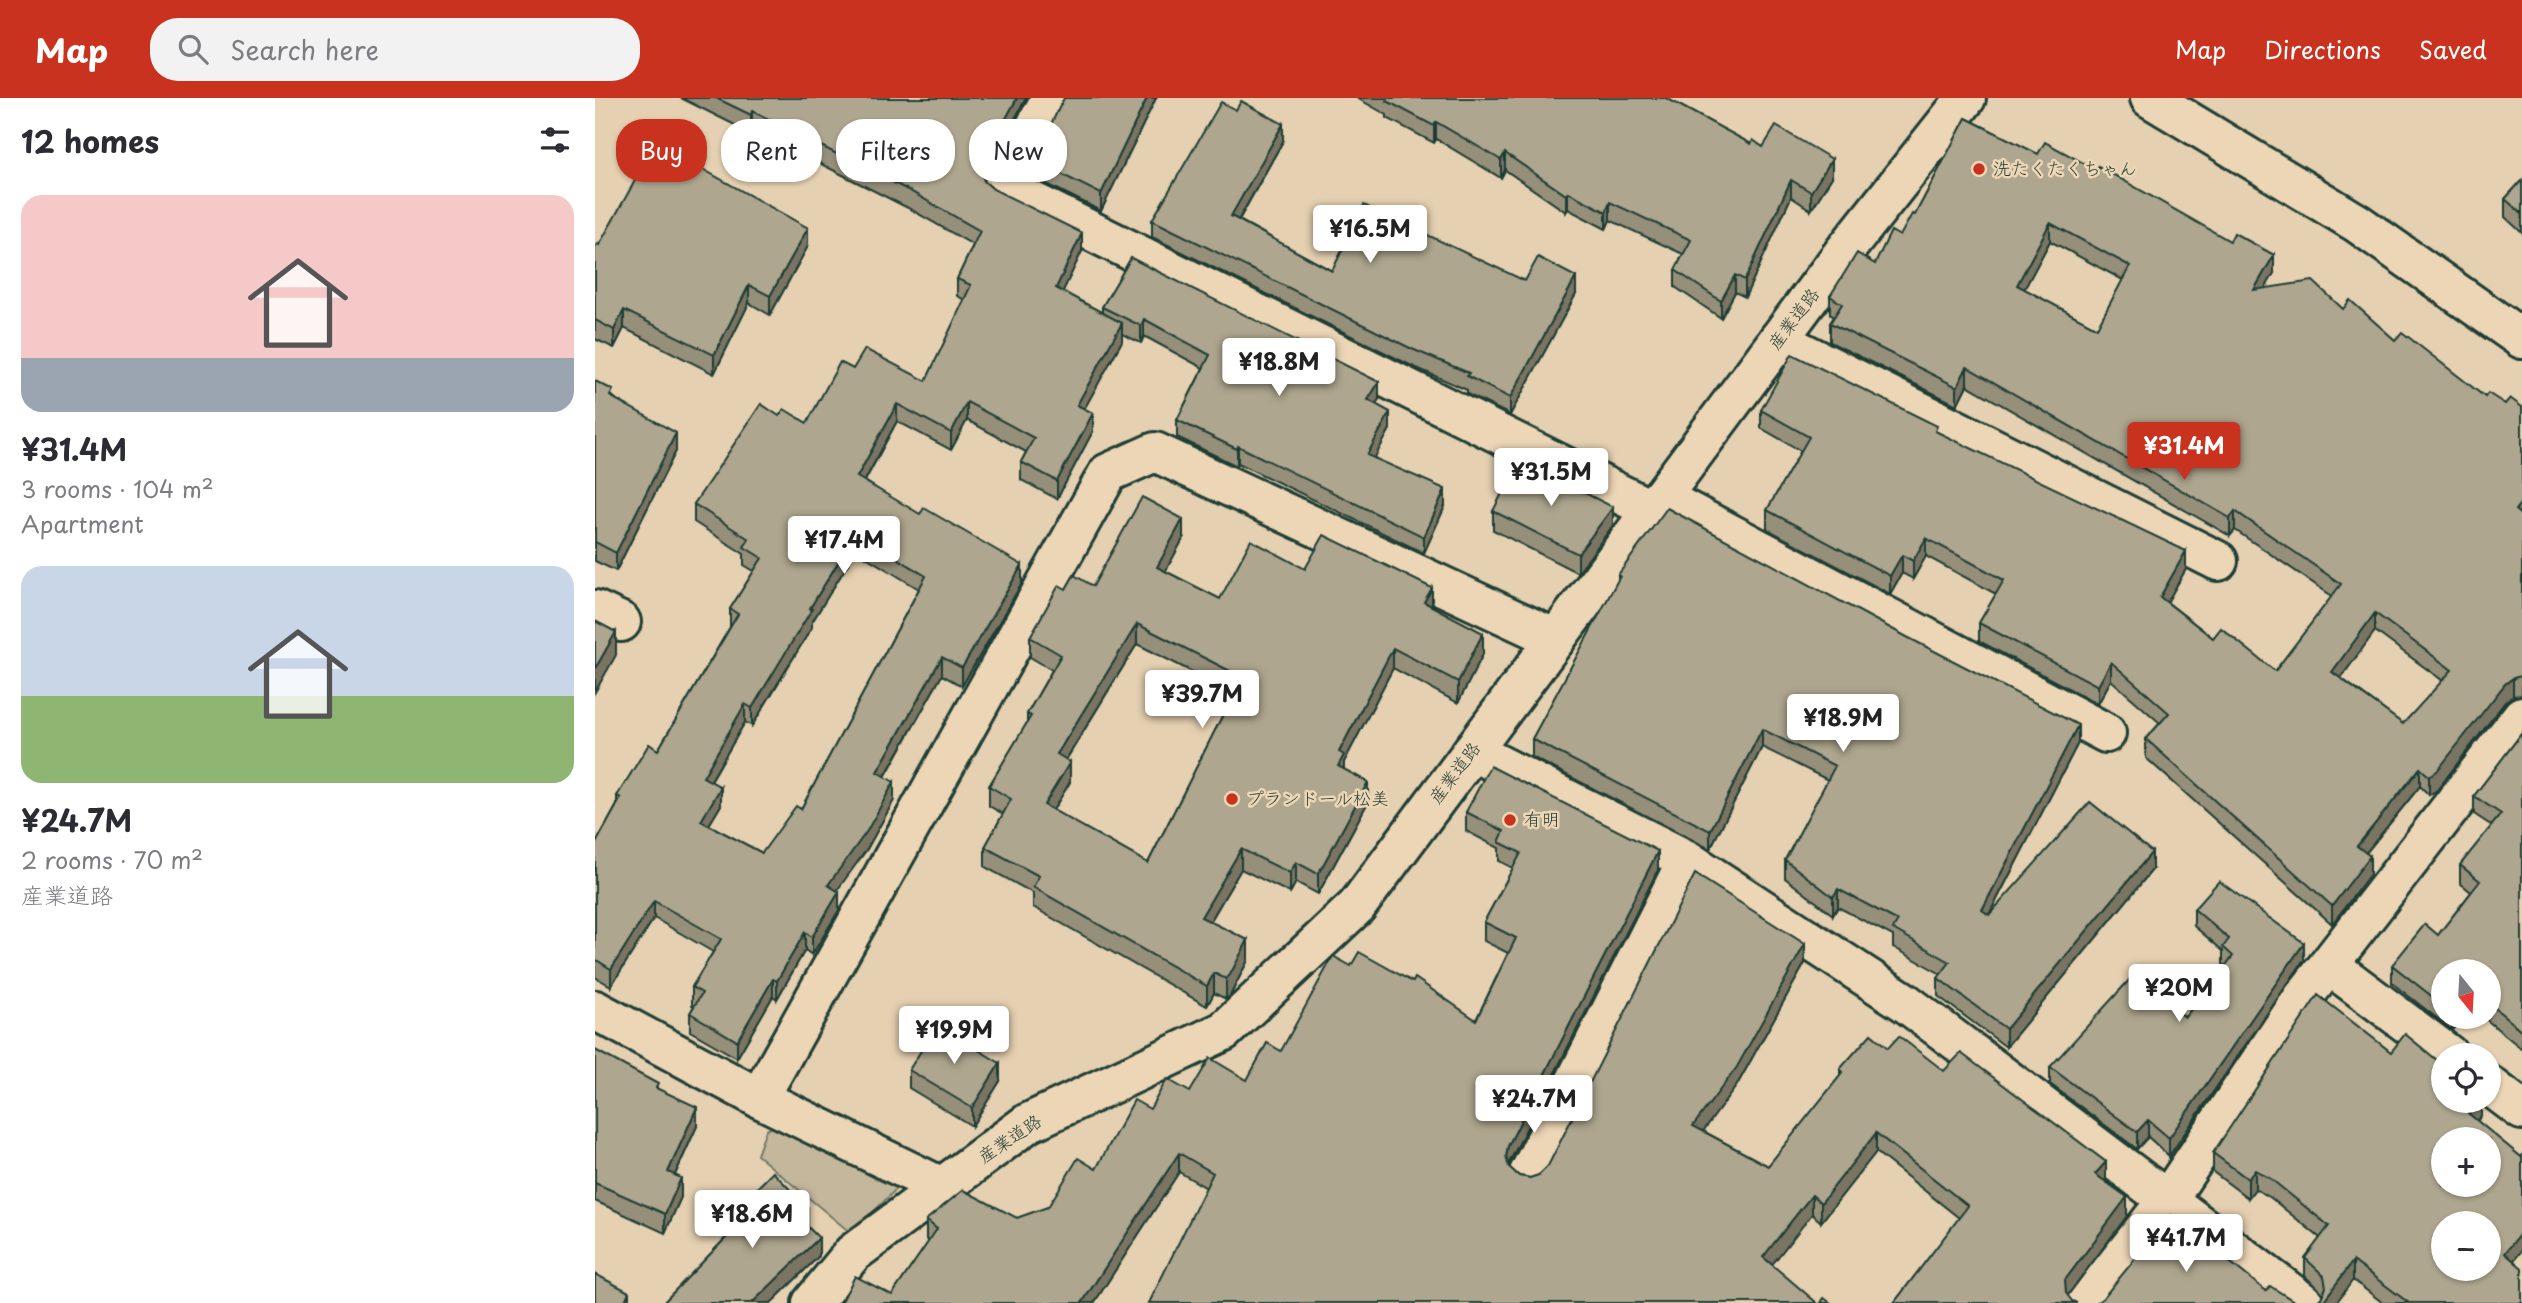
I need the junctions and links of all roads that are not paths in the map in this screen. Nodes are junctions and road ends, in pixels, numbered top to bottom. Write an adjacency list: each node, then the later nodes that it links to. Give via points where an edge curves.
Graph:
1 (1966, 98): 5 (street, 産業道路)
2 (2150, 98): 4 (street, via 2357,223)
3 (1047, 99): 6 (street, via 1003,187)
4 (2522, 339)
5 (1778, 340): 6 (street, 産業道路); 7 (street)
6 (1656, 504): 8 (street, 産業道路); 9 (street)
7 (2218, 561)
8 (1556, 639): 11 (street, 産業道路); 17 (street, via 1155,452 1108,472)
9 (2106, 733)
10 (2515, 739): 13 (street)
11 (1472, 751): 12 (street); 20 (street, 産業道路, via 1357,906 1224,1031 1028,1123)
12 (1686, 860): 19 (street); 21 (street, via 1906,1003)
13 (2329, 965): 15 (street); 21 (street)
14 (595, 1010): 17 (street)
15 (2433, 1043)
16 (2501, 1094): 18 (street)
17 (759, 1098): 20 (street)
18 (2522, 1110)
19 (1528, 1175)
20 (942, 1187): 22 (street, 産業道路, via 853,1253)
21 (2168, 1199): 23 (street); 24 (street)
22 (812, 1303)
23 (2086, 1303)
24 (2305, 1303)

